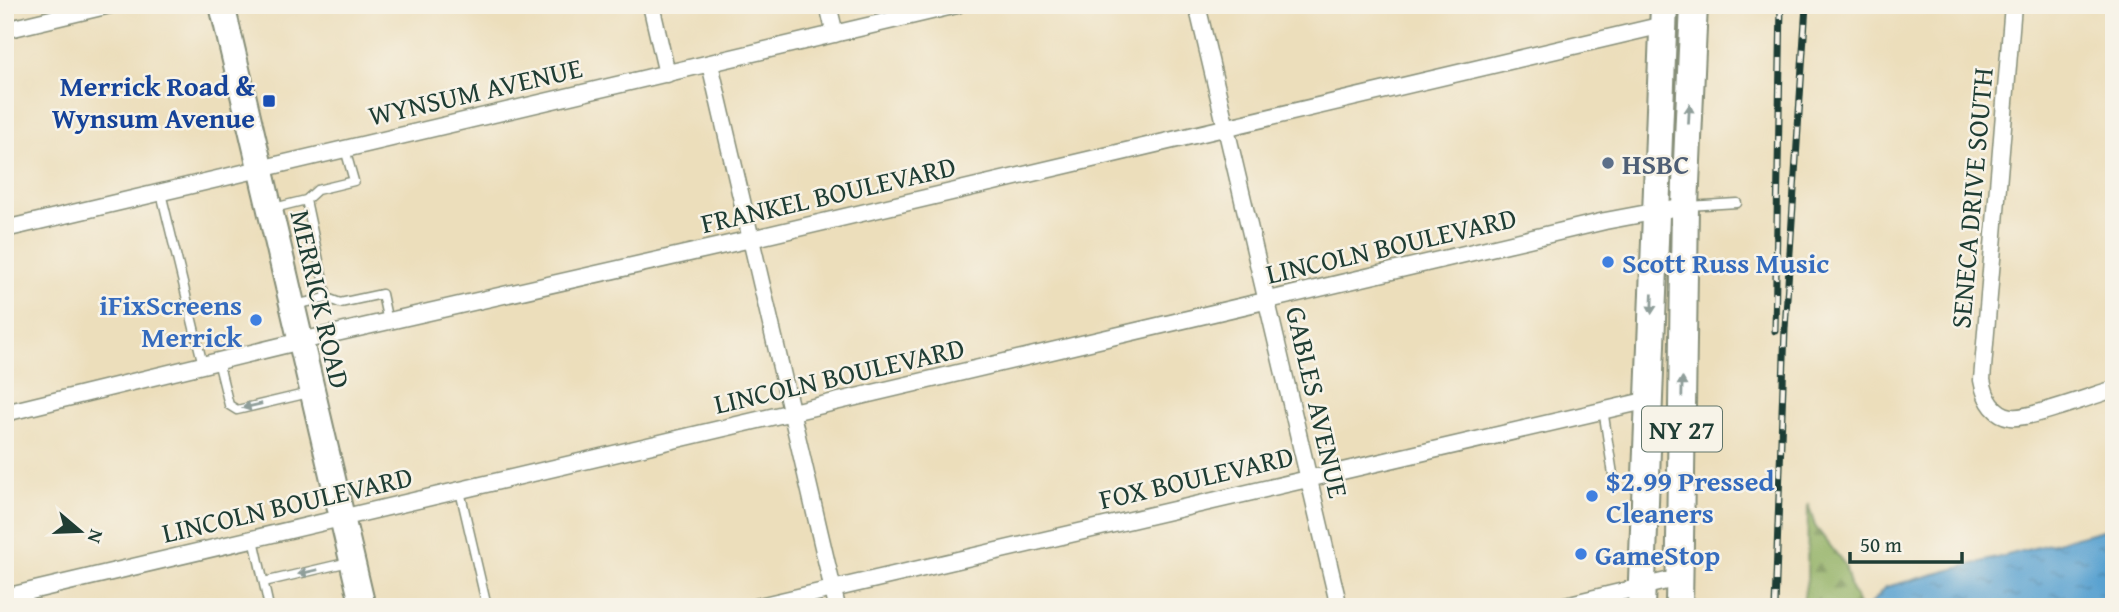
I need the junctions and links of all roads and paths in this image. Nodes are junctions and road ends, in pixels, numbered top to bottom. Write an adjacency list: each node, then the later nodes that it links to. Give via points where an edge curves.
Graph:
1 (110, 5): 10 (street)
2 (222, 5): 16 (main road, MERRICK ROAD)
3 (650, 5): 13 (street)
4 (828, 5): 11 (street)
5 (957, 5): 11 (street, WYNSUM AVENUE)
6 (1197, 5): 14 (street, GABLES AVENUE)
7 (1695, 5): 20 (highway, NY 27, one-way to 7)
8 (2013, 5): 31 (street, SENECA DRIVE SOUTH, via 1982,380 1985,395 1992,407 2011,417 2036,414)
9 (1663, 15): 14 (street, FRANKEL BOULEVARD); 22 (highway, NY 27)
10 (5, 30)
11 (835, 34): 12 (street, WYNSUM AVENUE)
12 (710, 64): 13 (street, WYNSUM AVENUE); 24 (street)
13 (667, 74): 15 (street, WYNSUM AVENUE)
14 (1226, 127): 24 (street, FRANKEL BOULEVARD); 26 (street, GABLES AVENUE)
15 (345, 149): 16 (street, WYNSUM AVENUE); 18 (lane, via 354,181 317,190)
16 (259, 170): 17 (street, WYNSUM AVENUE); 21 (main road, MERRICK ROAD)
17 (161, 193): 23 (street, WYNSUM AVENUE); 30 (lane)
18 (306, 200): 21 (lane); 25 (lane)
19 (1737, 203): 20 (lane)
20 (1685, 206): 22 (street, LINCOLN BOULEVARD); 43 (highway, NY 27, one-way to 20)
21 (269, 209): 27 (main road, MERRICK ROAD)
22 (1656, 211): 26 (street, LINCOLN BOULEVARD); 33 (highway, NY 27, one-way to 33)
23 (5, 229)
24 (751, 239): 28 (street, FRANKEL BOULEVARD); 36 (street)
25 (327, 298): 27 (lane); 28 (lane, via 340,303 382,294)
26 (1267, 302): 36 (street, LINCOLN BOULEVARD); 37 (street, GABLES AVENUE)
27 (292, 305): 29 (main road, MERRICK ROAD)
28 (388, 322): 29 (street, FRANKEL BOULEVARD)
29 (301, 341): 30 (street, FRANKEL BOULEVARD); 32 (main road, MERRICK ROAD)
30 (211, 363): 32 (lane, one-way to 30, via 233,409); 35 (street, FRANKEL BOULEVARD)
31 (2114, 389)
32 (312, 393): 40 (main road, MERRICK ROAD)
33 (1648, 400): 34 (street, FOX BOULEVARD); 47 (highway, NY 27)
34 (1602, 410): 37 (street, FOX BOULEVARD); 38 (lane)
35 (5, 413)
36 (791, 413): 39 (street, LINCOLN BOULEVARD); 45 (street)
37 (1309, 477): 45 (street, FOX BOULEVARD); 53 (street, GABLES AVENUE)
38 (1614, 481)
39 (460, 491): 40 (street, LINCOLN BOULEVARD); 50 (lane)
40 (341, 519): 41 (street, LINCOLN BOULEVARD); 42 (main road, MERRICK ROAD)
41 (254, 539): 44 (lane); 46 (street, LINCOLN BOULEVARD)
42 (352, 561): 44 (lane, one-way to 44); 49 (main road, MERRICK ROAD)
43 (1679, 578): 47 (street); 55 (highway, NY 27)
44 (264, 582): 48 (lane)
45 (832, 589): 51 (street, FOX BOULEVARD); 52 (street)
46 (5, 597)
47 (1642, 597): 54 (street)
48 (269, 607)
49 (363, 607)
50 (487, 607)
51 (755, 607)
52 (837, 607)
53 (1339, 607)
54 (1557, 607)
55 (1679, 607)

